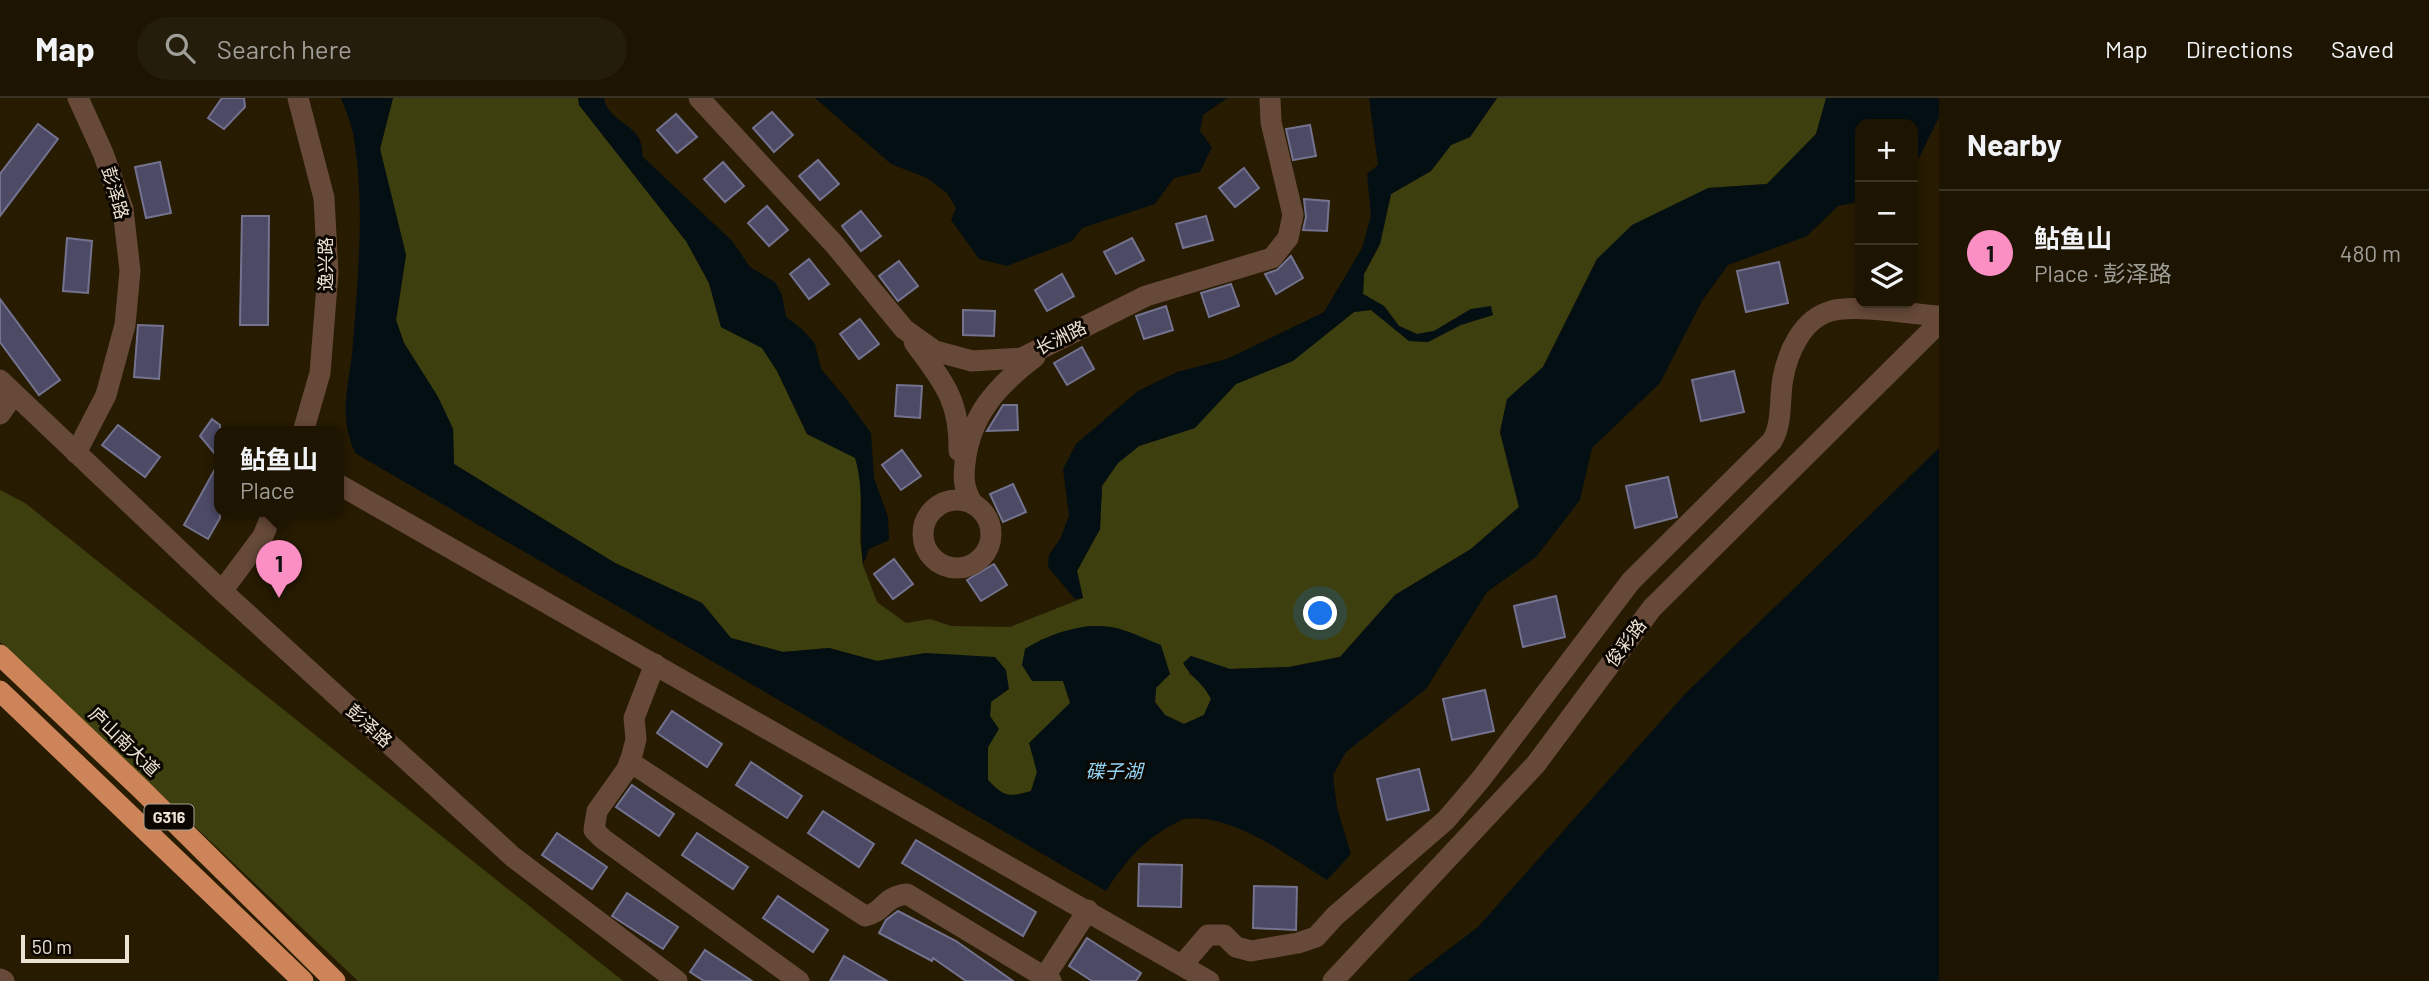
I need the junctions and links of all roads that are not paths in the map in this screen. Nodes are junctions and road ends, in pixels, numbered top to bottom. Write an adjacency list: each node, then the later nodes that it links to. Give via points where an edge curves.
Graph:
1 (78, 98): 12 (street, 彭泽路, via 123,209 130,271 125,325 106,395)
2 (298, 98): 11 (street, 逸兴路, via 324,198 328,273 320,373)
3 (699, 98): 7 (street, 长洲路, via 835,245)
4 (1270, 98): 8 (street, 长洲路, via 1271,122 1293,215 1288,239 1272,258 1146,296)
5 (1939, 316): 17 (street, via 1852,309 1829,311 1810,325 1793,343 1786,364 1779,430 1772,441)
6 (1939, 323): 19 (street, 俊彩路)
7 (904, 329): 8 (street, 长洲路, via 935,351 972,361 1022,358); 14 (street, via 947,388 956,409 958,475 953,493)
8 (1057, 340): 15 (street, via 1012,374 988,399 974,424 964,472 965,491)
9 (7, 387): 10 (street); 12 (street, 彭泽路)
10 (0, 414)
11 (305, 426)
12 (76, 453): 18 (street, 彭泽路)
13 (344, 487): 21 (street)
14 (944, 503): 15 (street); 15 (street, via 925,521 923,538 932,557 945,566 960,568 976,562 988,549 988,520)
15 (973, 504)
16 (271, 517): 18 (street, via 263,536)
17 (1631, 581): 19 (street); 25 (street, via 1446,820 1315,937 1251,951 1237,947 1224,935 1208,935)
18 (222, 591): 29 (street, 彭泽路, via 513,857)
19 (1658, 602): 32 (street, 俊彩路, via 1536,764)
20 (0, 655): 28 (highway, 庐山南大道 / G316)
21 (655, 664): 23 (street, via 634,718 636,739); 24 (street)
22 (0, 691): 27 (highway, G316)
23 (630, 762): 26 (street, via 865,916 874,914 893,896 907,894); 30 (street, via 597,811 594,830)
24 (1088, 910): 25 (street); 26 (street)
25 (1182, 965): 31 (street)
26 (1046, 980)
27 (303, 981)
28 (335, 981)
29 (677, 981)
30 (799, 981)
31 (1209, 981)
32 (1333, 981)

